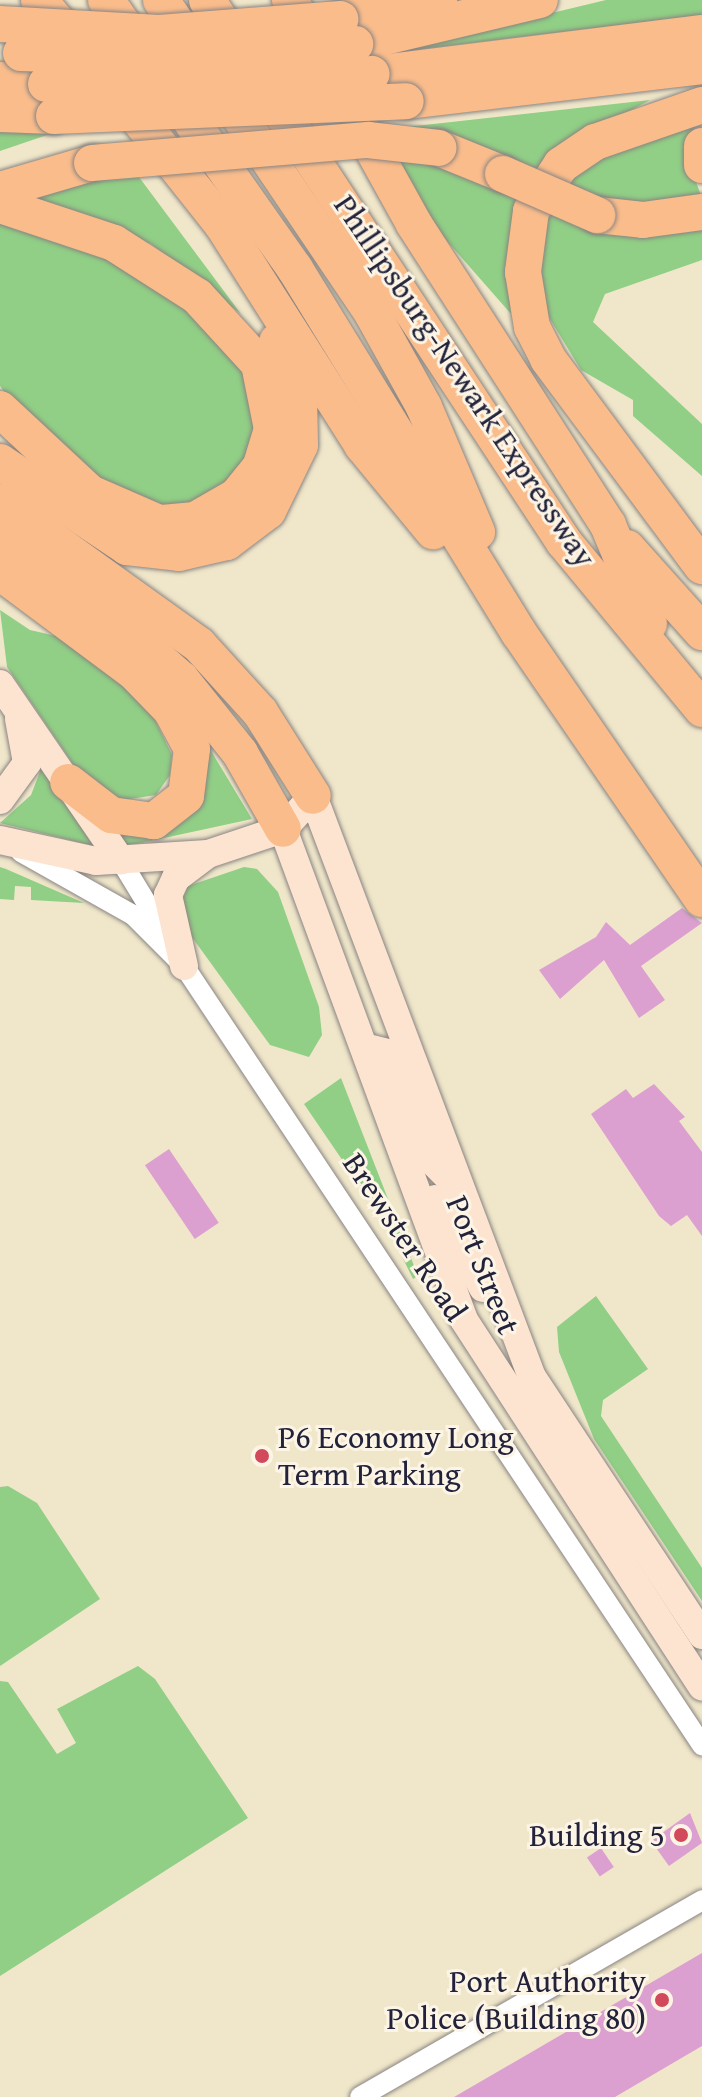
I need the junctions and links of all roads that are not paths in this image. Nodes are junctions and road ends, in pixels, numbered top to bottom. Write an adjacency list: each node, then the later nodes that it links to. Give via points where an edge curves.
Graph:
1 (39, 0): 21 (highway)
2 (106, 0): 33 (highway, via 302,279)
3 (161, 0): 33 (highway, Phillipsburg-Newark Expressway, via 287,179 388,342 424,407)
4 (207, 0): 34 (highway, Phillipsburg-Newark Expressway, via 564,542)
5 (290, 0): 27 (highway, Phillipsburg-Newark Expressway, via 414,224)
6 (439, 0): 10 (highway)
7 (540, 0): 10 (highway)
8 (0, 24): 10 (highway, bridge)
9 (702, 33): 10 (highway)
10 (355, 45): 11 (highway, bridge, via 191,59); 13 (highway, bridge, via 189,86)
11 (7, 61): 13 (highway)
12 (702, 66): 14 (highway)
13 (50, 100): 14 (highway, bridge); 16 (highway)
14 (406, 101): 18 (highway, bridge)
15 (702, 105): 30 (highway, via 595,142 561,165 531,211 523,272 532,327 548,359)
16 (0, 114)
17 (702, 146): 19 (highway)
18 (85, 154): 20 (highway); 22 (highway, bridge, via 368,140 439,148 597,215 643,220)
19 (702, 165)
20 (9, 191): 23 (highway, via 129,250 197,296 259,364 272,429 254,478 227,505 195,520 159,523 90,493)
21 (206, 201): 28 (highway, via 235,275 295,380 302,420 297,457 268,511 216,546 156,553); 33 (highway, via 362,445)
22 (702, 212)
23 (0, 409)
24 (0, 439): 28 (highway)
25 (0, 462): 28 (highway)
26 (0, 499): 39 (highway, via 199,645 260,712)
27 (608, 525): 32 (highway); 34 (highway, Phillipsburg-Newark Expressway)
28 (104, 535)
29 (0, 538): 41 (highway, via 107,614 181,679 240,753)
30 (702, 566)
31 (0, 572): 38 (highway, via 133,671 171,710 192,749 186,796 154,821 111,815)
32 (702, 632)
33 (519, 633): 45 (highway)
34 (661, 651): 35 (highway); 37 (highway)
35 (702, 680)
36 (5, 690): 38 (main road, Brewster Road); 40 (main road, via 28,753 19,781)
37 (702, 709)
38 (68, 782): 44 (main road, Brewster Road)
39 (313, 796): 41 (main road, Brewster Road); 49 (main road, Port Street)
40 (0, 800)
41 (283, 829): 43 (main road, Brewster Road); 47 (main road, Port Street)
42 (0, 840): 44 (main road, Brewster Road, via 52,855); 46 (street, Brewster Road, via 120,906)
43 (208, 854): 44 (main road, Brewster Road); 46 (main road, via 176,878 168,895)
44 (121, 861): 46 (street, Brewster Road)
45 (702, 899)
46 (184, 966): 53 (street, Brewster Road)
47 (364, 1047): 48 (main road, Port Street); 49 (main road, via 388,1053 425,1154)
48 (409, 1171): 50 (main road, via 434,1195 474,1280); 52 (main road, Port Street, via 486,1361)
49 (461, 1189): 50 (main road, Port Street)
50 (502, 1304): 51 (main road, Port Street, via 548,1404)
51 (702, 1635)
52 (702, 1686)
53 (702, 1745)
54 (702, 1900): 55 (street)
55 (360, 2097)

